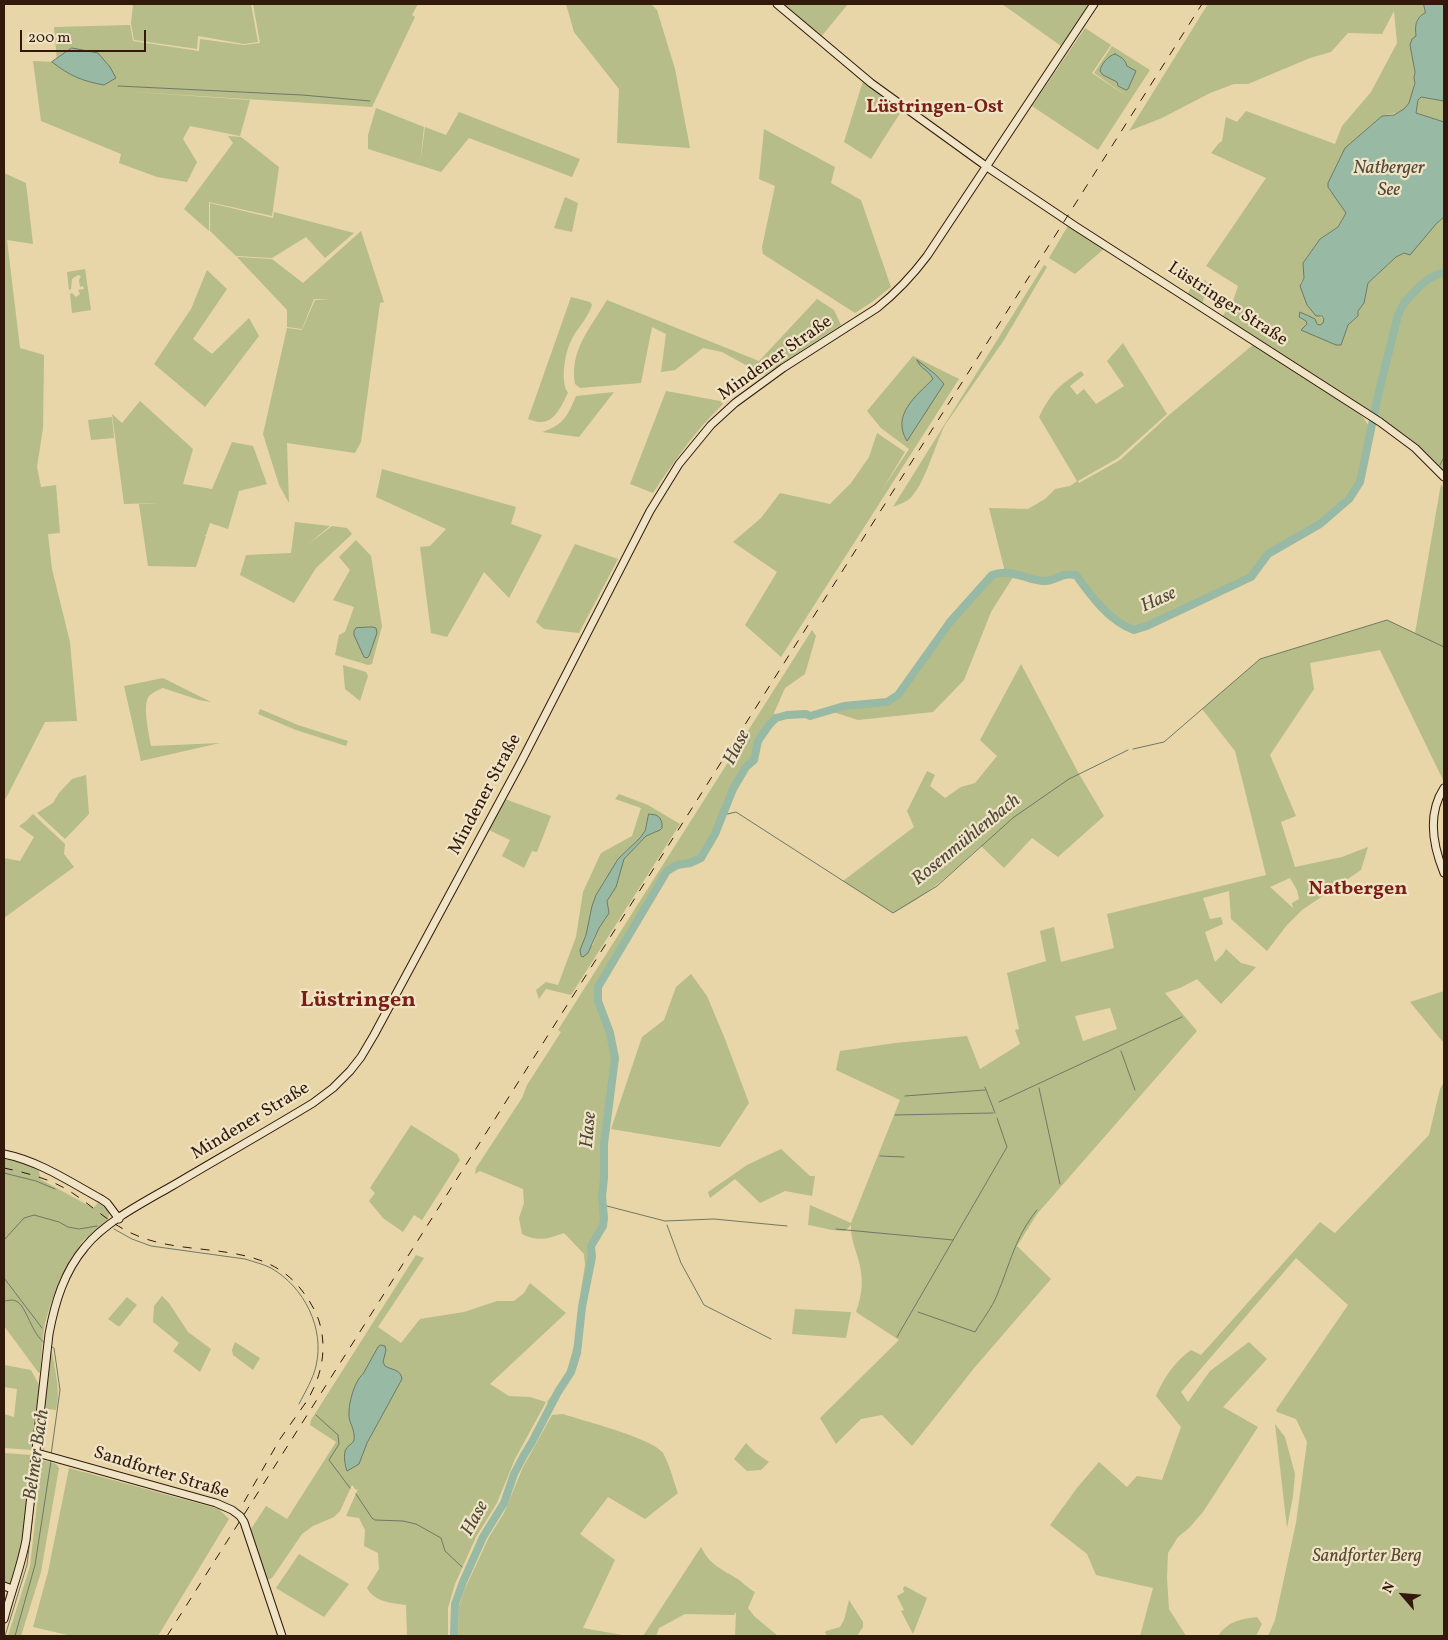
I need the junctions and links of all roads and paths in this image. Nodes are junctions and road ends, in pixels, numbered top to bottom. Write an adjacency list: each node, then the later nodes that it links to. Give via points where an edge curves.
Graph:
1 (777, 4): 3 (main road, Lüstringer Straße, via 871,82)
2 (1094, 4): 3 (main road, Mindener Straße)
3 (986, 166): 4 (main road, Lüstringer Straße, via 1380,422); 8 (main road, Mindener Straße, via 927,256 898,291 735,404 711,425 679,464 650,511 392,1003 350,1071 313,1103)
4 (1444, 477)
5 (1444, 788): 6 (main road, via 1432,827)
6 (1444, 873)
7 (4, 1154): 8 (main road, via 39,1165 101,1199)
8 (119, 1219): 9 (main road, Mindener Straße, via 94,1237 78,1255 56,1298)
9 (36, 1453): 11 (main road, Mindener Straße, via 23,1557); 13 (main road, Sandforter Straße, via 216,1503 237,1513 248,1530)
10 (4, 1586): 11 (main road)
11 (12, 1589): 12 (main road, Mindener Straße)
12 (4, 1619)
13 (282, 1636)

